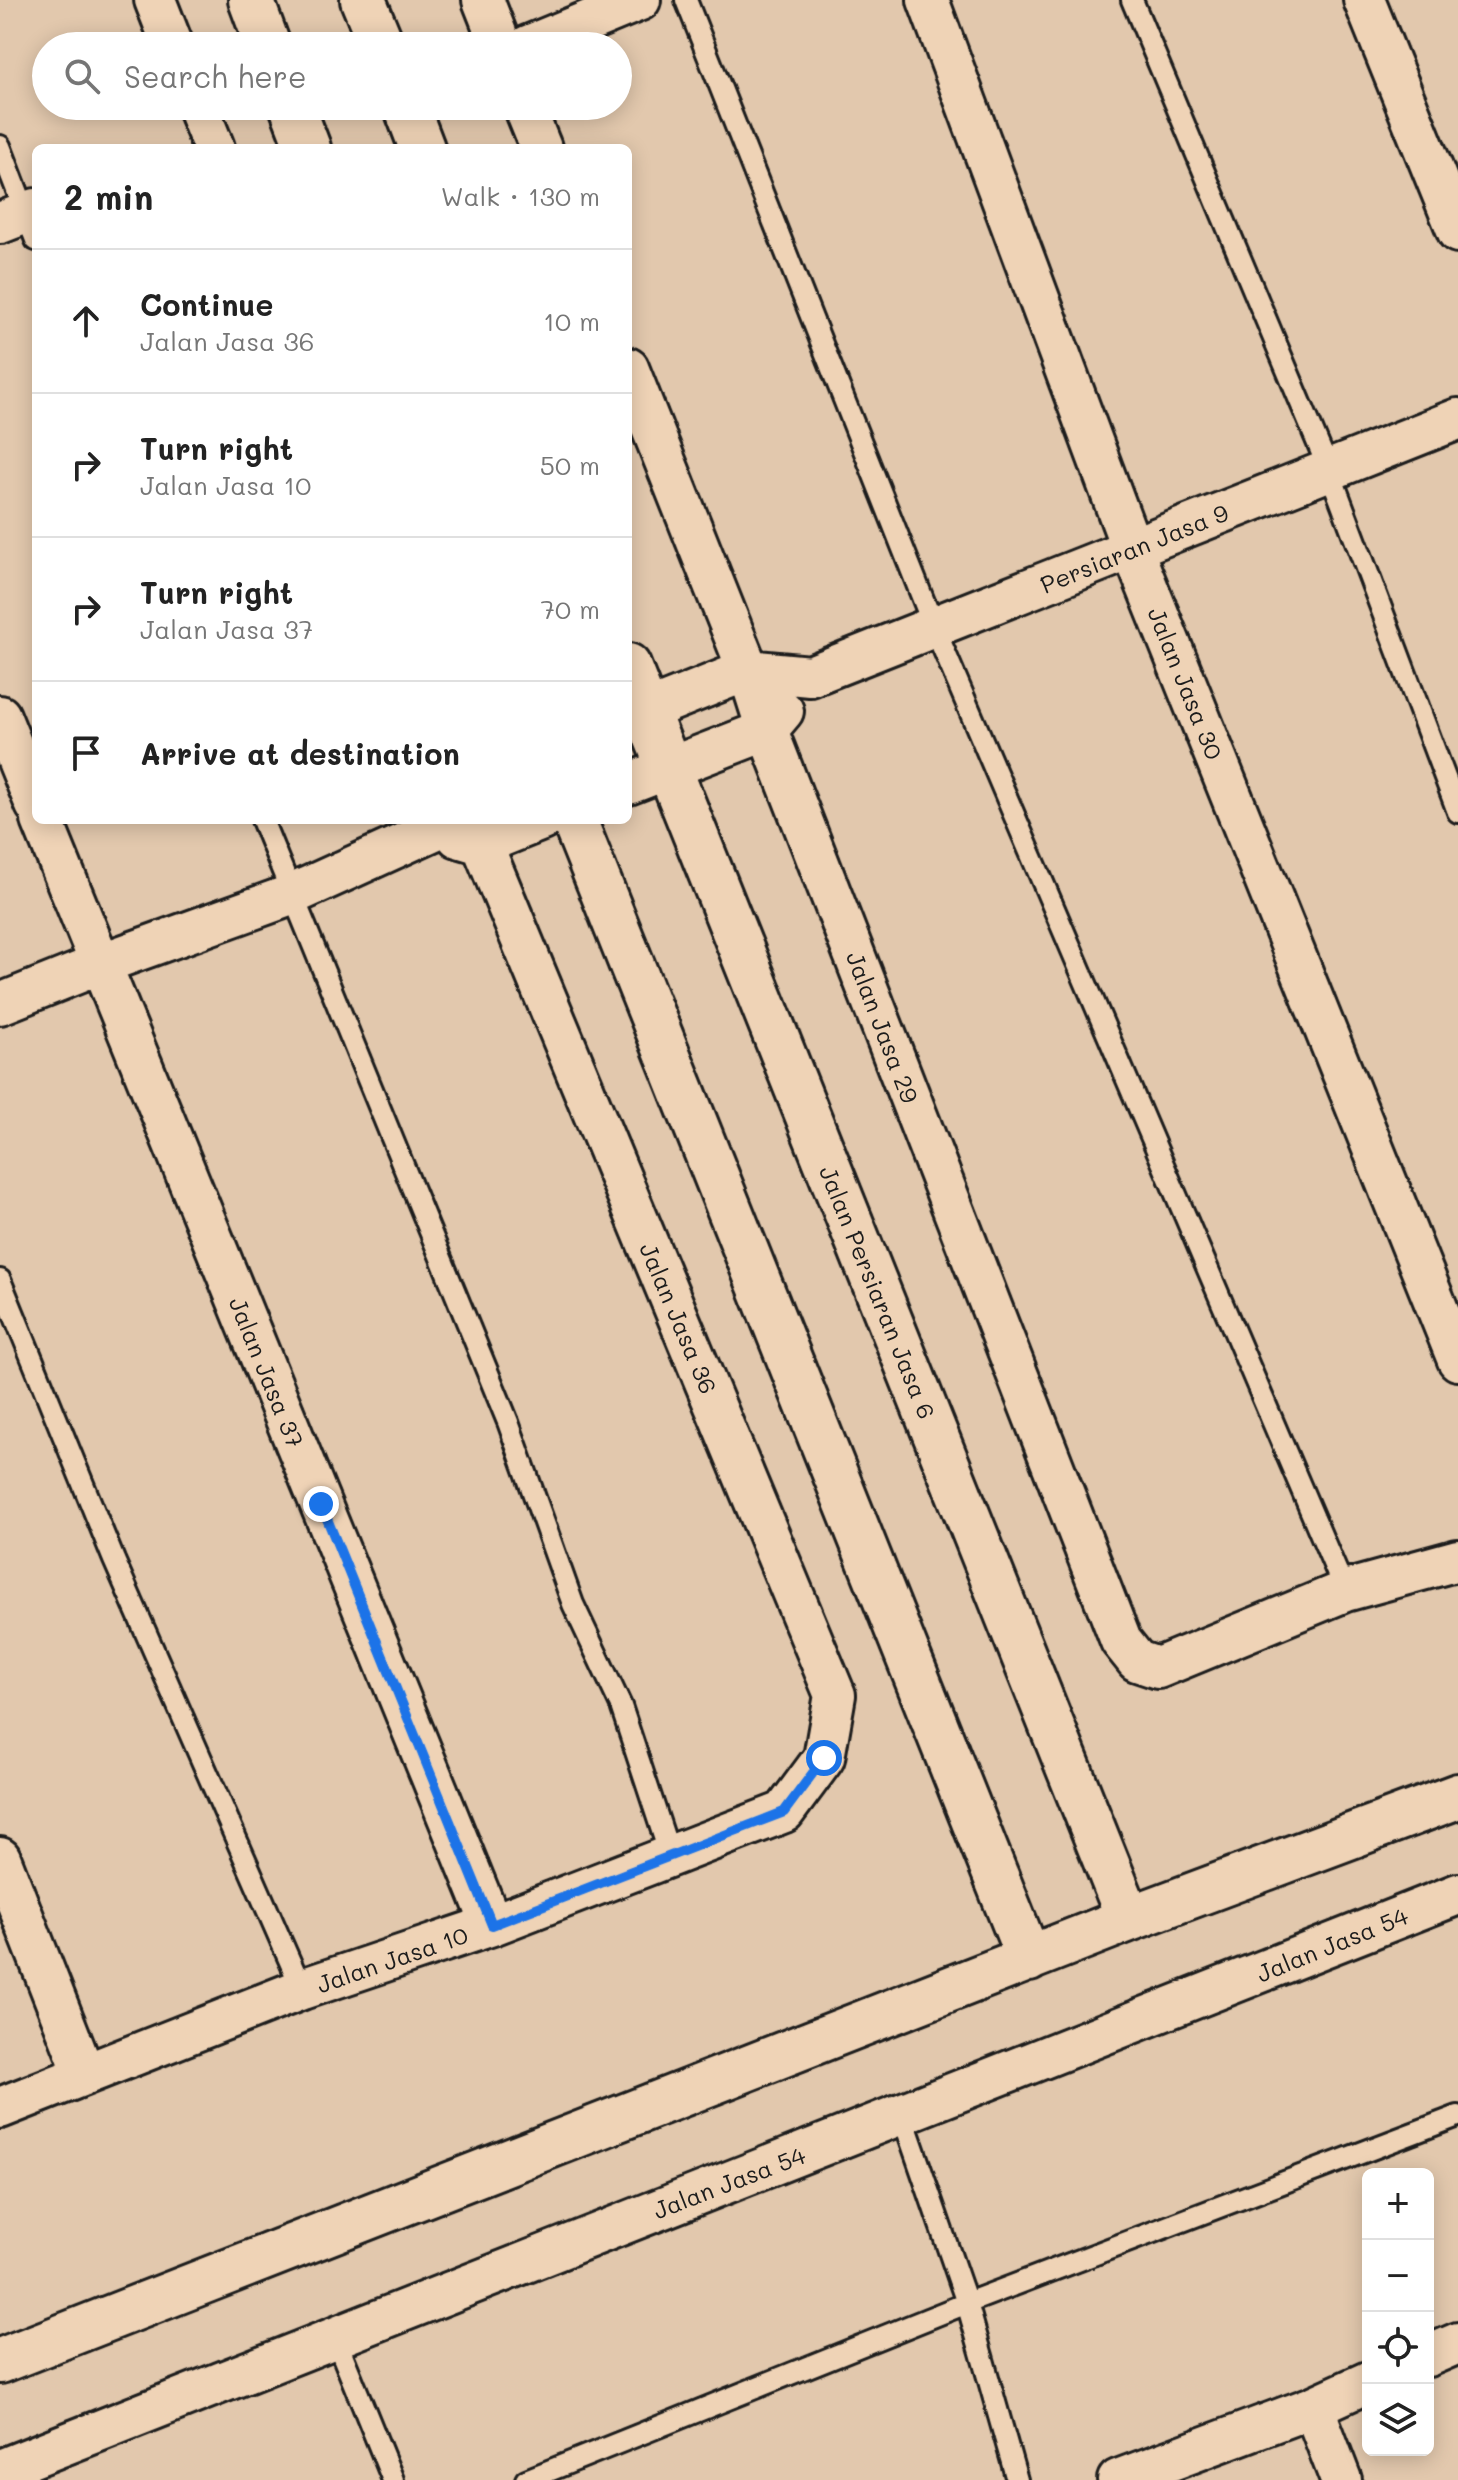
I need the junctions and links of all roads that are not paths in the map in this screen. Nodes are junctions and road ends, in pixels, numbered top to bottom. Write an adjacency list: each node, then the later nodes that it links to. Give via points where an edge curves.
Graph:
1 (155, 0): 10 (street)
2 (251, 0): 11 (street)
3 (363, 0): 12 (street)
4 (483, 0): 13 (street)
5 (640, 0): 14 (street)
6 (686, 0): 28 (lane)
7 (928, 0): 27 (street, Jalan Jasa 30)
8 (1132, 0): 26 (lane)
9 (1364, 0): 23 (street)
10 (168, 32)
11 (263, 32)
12 (376, 32)
13 (496, 32)
14 (562, 32)
15 (297, 120): 18 (street)
16 (411, 120): 19 (street)
17 (530, 120): 20 (street)
18 (306, 144)
19 (420, 144)
20 (539, 144)
21 (0, 146): 22 (lane)
22 (24, 221)
23 (1458, 232)
24 (632, 378): 29 (street, Jalan Jasa 29)
25 (1458, 419): 26 (street, Persiaran Jasa 9)
26 (1329, 470): 27 (street, Persiaran Jasa 9); 38 (lane)
27 (1132, 549): 28 (street, Persiaran Jasa 9); 48 (street, Jalan Jasa 30)
28 (934, 627): 30 (street, Persiaran Jasa 9); 50 (lane)
29 (748, 670): 30 (street, Persiaran Jasa 9); 32 (street, Persiaran Jasa 9); 34 (street, Jalan Jasa 29)
30 (810, 676): 34 (street, Persiaran Jasa 9)
31 (632, 688): 32 (street, Jalan Persiaran Jasa 6)
32 (637, 715): 35 (street, Jalan Persiaran Jasa 6)
33 (0, 716): 37 (street)
34 (767, 730): 35 (street); 50 (street, Jalan Jasa 29, via 1121,1641 1137,1661 1158,1668)
35 (668, 768): 36 (street); 56 (street, Jalan Persiaran Jasa 6)
36 (632, 782)
37 (32, 795)
38 (1458, 812)
39 (44, 824): 45 (street, Jalan Jasa 37)
40 (264, 824): 44 (lane)
41 (500, 824): 43 (street)
42 (576, 824): 58 (street)
43 (458, 828): 44 (street); 52 (street, Jalan Jasa 36, via 835,1695 824,1758)
44 (291, 895): 45 (street); 53 (lane, via 508,1422 573,1604 621,1706)
45 (100, 964): 46 (street); 57 (street, Jalan Jasa 37)
46 (0, 1004)
47 (0, 1280): 59 (lane, via 114,1560)
48 (1458, 1360)
49 (1458, 1560): 50 (street)
50 (1345, 1591)
51 (1458, 1796): 56 (street)
52 (784, 1812): 53 (street, Jalan Jasa 10)
53 (670, 1855): 57 (street, Jalan Jasa 10)
54 (0, 1858): 60 (street)
55 (1458, 1894): 62 (street, Jalan Jasa 54)
56 (1129, 1919): 58 (street)
57 (492, 1925): 59 (street, Jalan Jasa 10)
58 (1029, 1959): 68 (street)
59 (302, 1989): 60 (street, Jalan Jasa 10)
60 (84, 2073): 61 (street, Jalan Jasa 10)
61 (0, 2108)
62 (902, 2115): 64 (lane); 65 (street, Jalan Jasa 54)
63 (1458, 2116): 64 (lane)
64 (967, 2303): 73 (lane); 74 (lane)
65 (335, 2337): 71 (street, Jalan Jasa 54); 72 (lane)
66 (1458, 2343): 67 (street)
67 (1434, 2353)
68 (0, 2361)
69 (1364, 2384): 70 (street)
70 (1313, 2407): 75 (street); 76 (street)
71 (0, 2470)
72 (393, 2480)
73 (526, 2480)
74 (1017, 2480)
75 (1118, 2480)
76 (1341, 2480)

